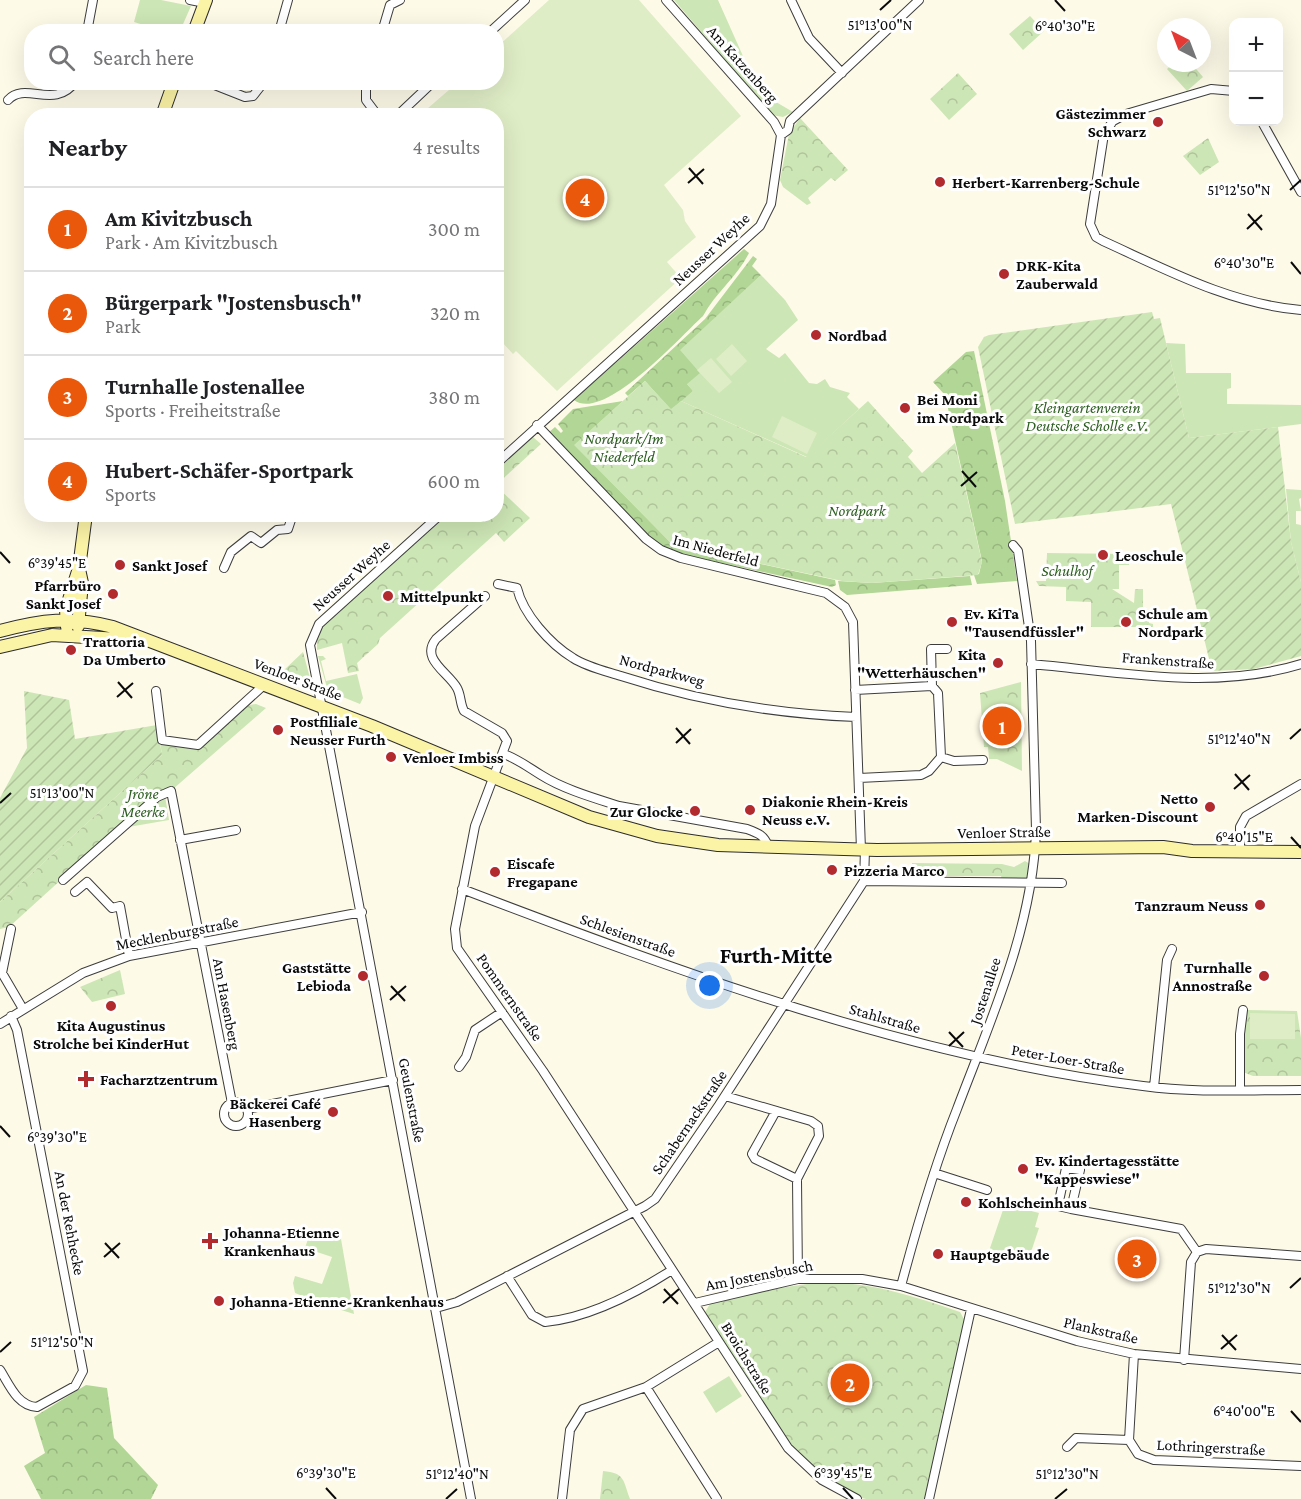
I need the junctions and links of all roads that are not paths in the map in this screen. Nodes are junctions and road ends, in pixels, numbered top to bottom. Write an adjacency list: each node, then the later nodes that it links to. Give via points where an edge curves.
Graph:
1 (93, 0): 10 (street)
2 (190, 0): 9 (street)
3 (288, 0): 12 (street)
4 (400, 0): 13 (street, via 390,5)
5 (525, 0): 14 (street)
6 (666, 0): 28 (street, Am Katzenberg)
7 (791, 0): 15 (street, via 809,38)
8 (919, 0): 15 (street, Neusser Weyhe)
9 (206, 2): 11 (main road)
10 (88, 24)
11 (197, 24)
12 (281, 24)
13 (384, 24)
14 (499, 24)
15 (842, 74): 27 (street, Neusser Weyhe)
16 (70, 90): 23 (street, via 59,95 18,93)
17 (171, 90): 24 (main road)
18 (227, 90): 19 (street, via 245,97)
19 (258, 90)
20 (366, 90): 25 (street, via 366,100)
21 (425, 90): 26 (street)
22 (1229, 91): 32 (street, via 1211,89 1113,121 1104,134 1090,225 1103,241 1225,294 1270,308)
23 (8, 100)
24 (165, 108)
25 (372, 108)
26 (405, 108)
27 (790, 121): 28 (street, Am Katzenberg); 30 (street, Neusser Weyhe, via 788,130)
28 (774, 122): 30 (street, Am Katzenberg)
29 (1264, 126): 31 (street)
30 (781, 135): 33 (street, Neusser Weyhe, via 771,204 760,225)
31 (1301, 192)
32 (1301, 310)
33 (537, 425): 34 (street, Neusser Weyhe); 54 (street, Im Niederfeld, via 646,539 662,550 829,594 845,607 853,622)
34 (504, 456)
35 (85, 522): 39 (main road)
36 (290, 522): 40 (street, via 288,529 277,530 261,543 251,536 231,552)
37 (432, 522): 56 (street, Neusser Weyhe, via 315,630 311,652)
38 (1013, 545): 50 (street, Jostenallee, via 1024,585)
39 (79, 568): 43 (main road); 44 (main road)
40 (224, 568)
41 (498, 584): 57 (street, Nordparkweg, via 517,588 522,606 559,648 590,666 690,695)
42 (484, 596): 58 (street, via 436,639 430,654 456,686 464,711 505,736)
43 (65, 619): 44 (main road, Venloer Straße); 45 (main road, Venloer Straße); 46 (main road)
44 (80, 619): 46 (main road); 47 (main road, Venloer Straße)
45 (0, 631)
46 (72, 635): 47 (main road, Venloer Straße); 48 (main road, Venloer Straße, via 52,635)
47 (155, 642): 52 (main road, Venloer Straße)
48 (0, 647)
49 (947, 650): 53 (street, via 931,649)
50 (1032, 664): 51 (street, Frankenstraße, via 1218,679 1264,674); 69 (street, Jostenallee)
51 (1301, 664)
52 (266, 684): 55 (street, via 198,745 162,740); 56 (main road, Venloer Straße)
53 (932, 686): 54 (street); 59 (street, via 938,693)
54 (855, 690): 57 (street)
55 (156, 691)
56 (323, 707): 61 (main road, Venloer Straße); 79 (street, Geulenstraße)
57 (856, 717): 62 (street)
58 (504, 754): 61 (street); 64 (street, via 556,782)
59 (941, 757): 60 (street, via 954,762); 62 (street, via 921,775)
60 (983, 760)
61 (495, 777): 65 (main road, Venloer Straße); 77 (street, Pommernstraße, via 475,826)
62 (859, 778): 70 (street)
63 (1301, 784): 71 (street, via 1246,816 1240,827)
64 (619, 806): 65 (street); 68 (street, via 747,829 766,838)
65 (614, 825): 68 (main road, Venloer Straße, via 707,843)
66 (236, 830): 67 (street)
67 (180, 840): 73 (street, Am Hasenberg, via 171,791 157,797); 81 (street, Am Hasenberg)
68 (768, 846): 70 (main road, Venloer Straße)
69 (1035, 848): 70 (main road, Venloer Straße); 71 (main road, Venloer Straße); 75 (street, Jostenallee)
70 (863, 850): 74 (street)
71 (1240, 851): 72 (main road, Venloer Straße)
72 (1301, 852)
73 (63, 880)
74 (864, 881): 75 (street); 84 (street, Schabernackstraße)
75 (1030, 882): 76 (street); 90 (street, Jostenallee, via 1002,989)
76 (1062, 883)
77 (462, 889): 84 (street, Schlesienstraße); 87 (street, Pommernstraße, via 455,936 458,948)
78 (75, 892): 83 (street, via 87,882 112,908 120,906)
79 (362, 912): 81 (street, Mecklenburgstraße); 92 (street, Geulenstraße)
80 (11, 929): 85 (street, via 2,973)
81 (200, 943): 83 (street, Mecklenburgstraße); 97 (street, Am Hasenberg)
82 (1172, 949): 93 (street, via 1167,960)
83 (129, 956): 85 (street, Mecklenburgstraße, via 82,973)
84 (784, 1005): 90 (street, Stahlstraße); 96 (street, Schabernackstraße)
85 (23, 1009): 88 (street, Mecklenburgstraße)
86 (1243, 1010): 94 (street)
87 (502, 1012): 91 (street, via 474,1032); 104 (street, Pommernstraße)
88 (11, 1016): 89 (street, Mecklenburgstraße); 118 (street, An der Rehhecke, via 17,1030 83,1365 75,1386 37,1407 20,1400)
89 (0, 1024)
90 (978, 1059): 93 (street, Peter-Loer-Straße); 100 (street, Jostenallee)
91 (459, 1067)
92 (393, 1080): 98 (street); 112 (street, Geulenstraße)
93 (1154, 1088): 94 (street, Peter-Loer-Straße)
94 (1240, 1089): 95 (street, Peter-Loer-Straße)
95 (1301, 1090)
96 (725, 1096): 99 (street); 104 (street, Schabernackstraße, via 655,1199)
97 (231, 1103): 98 (street, via 241,1103); 98 (street, Am Hasenberg, via 224,1115 230,1125 244,1124)
98 (247, 1109)
99 (776, 1111): 101 (street, via 752,1154); 101 (street, via 818,1126 819,1136)
100 (934, 1173): 102 (street); 110 (street, Jostenallee)
101 (797, 1179): 109 (street)
102 (987, 1190)
103 (1071, 1209): 103 (street, via 1080,1170 1066,1168 1058,1206); 105 (street, via 1181,1229)
104 (634, 1212): 107 (street, Broichstraße); 108 (street, Schabernackstraße)
105 (1197, 1252): 106 (street, via 1206,1249); 116 (street, via 1191,1262)
106 (1301, 1256)
107 (672, 1269): 108 (street, via 610,1303 544,1322 532,1315); 111 (street, Broichstraße)
108 (507, 1276): 112 (street, Schabernackstraße, via 458,1302)
109 (798, 1279): 110 (street, Am Jostensbusch, via 841,1277); 111 (street, Am Jostensbusch)
110 (901, 1286): 113 (street, Plankstraße)
111 (695, 1303): 114 (street, Broichstraße)
112 (436, 1308): 123 (street, Geulenstraße)
113 (971, 1309): 115 (street, Plankstraße); 127 (street)
114 (719, 1342): 119 (street); 126 (street, Broichstraße, via 788,1448 822,1480)
115 (1134, 1354): 116 (street, Plankstraße); 120 (street)
116 (1184, 1360): 117 (street, Plankstraße)
117 (1301, 1369)
118 (0, 1370)
119 (646, 1387): 124 (street, via 591,1404 577,1415 570,1430); 125 (street)
120 (1129, 1440): 121 (street, via 1076,1438); 122 (street, Lothringerstraße, via 1138,1454 1154,1460)
121 (1066, 1447)
122 (1301, 1466)
123 (471, 1499)
124 (562, 1499)
125 (717, 1499)
126 (854, 1499)
127 (929, 1499)

